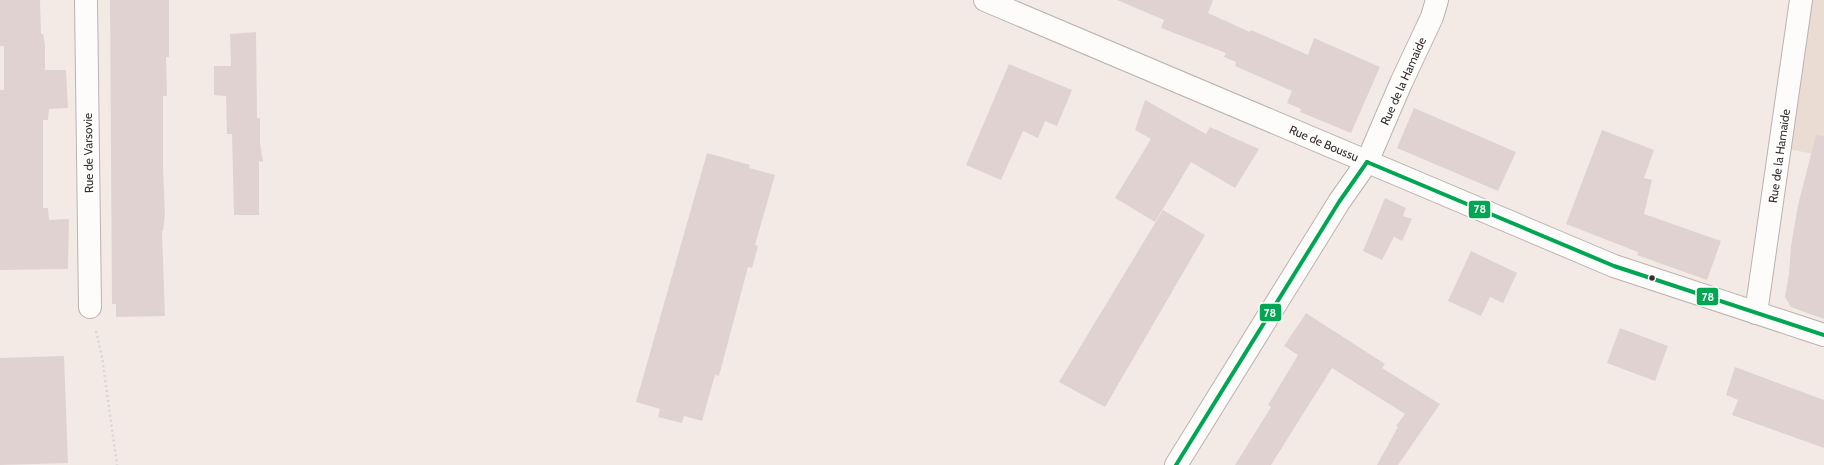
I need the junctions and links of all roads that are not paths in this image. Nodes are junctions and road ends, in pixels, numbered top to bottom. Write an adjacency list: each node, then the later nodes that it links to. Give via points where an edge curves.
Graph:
1 (86, 0): 6 (street, Rue de Varsovie)
2 (985, 0): 5 (street, Rue de Boussu)
3 (1437, 0): 5 (street, Rue de la Hamaide, via 1432,17 1400,83)
4 (1801, 0): 7 (street, Rue de la Hamaide)
5 (1368, 162): 7 (street, Rue de Boussu, via 1614,266); 9 (street, Rue de la Hamaide, via 1339,202)
6 (90, 307)
7 (1756, 313): 8 (street, Rue de Boussu)
8 (1824, 335)
9 (1176, 465)

